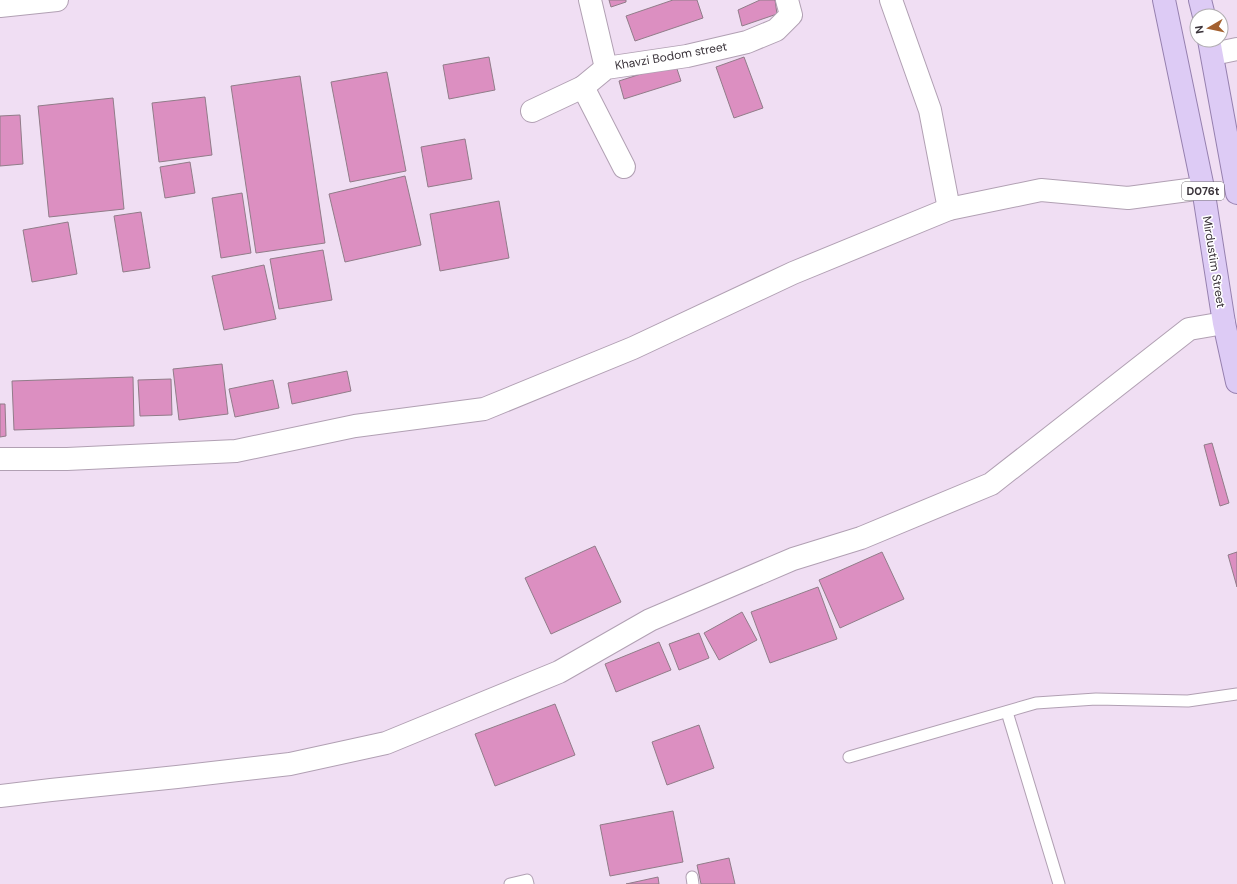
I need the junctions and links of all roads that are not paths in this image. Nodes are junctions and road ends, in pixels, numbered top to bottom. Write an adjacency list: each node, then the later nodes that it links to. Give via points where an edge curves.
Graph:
1 (57, 0): 6 (street)
2 (590, 0): 10 (street)
3 (787, 0): 10 (street, Khavzi Bodom street, via 791,15 776,30 747,42 687,56)
4 (891, 0): 16 (street, via 930,110)
5 (1164, 0): 14 (main road, Mirdustim Street / D076t)
6 (0, 6)
7 (1211, 48): 15 (main road, D076t)
8 (1224, 48): 9 (street)
9 (1237, 49)
10 (606, 68): 11 (street, Khavzi Bodom street)
11 (583, 87): 12 (street, Khavzi Bodom street); 13 (street)
12 (532, 111)
13 (624, 167)
14 (1203, 188): 16 (street, via 1128,198 1041,190); 17 (main road, Mirdustim Street / D076t)
15 (1237, 193)
16 (949, 209): 19 (street, via 793,273 633,348 484,410 356,426 236,451 67,459)
17 (1230, 322): 18 (main road, Mirdustim Street / D076t); 23 (street, via 1189,329 991,484 860,538 793,559 650,620 559,672 386,744 290,764)
18 (1237, 382)
19 (0, 459)
20 (1237, 694): 21 (lane, via 1188,701 1096,700 1036,704)
21 (1007, 712): 22 (lane); 26 (lane)
22 (849, 757)
23 (0, 796)
24 (510, 884): 25 (lane, via 527,880)
25 (528, 884)
26 (1059, 884)

